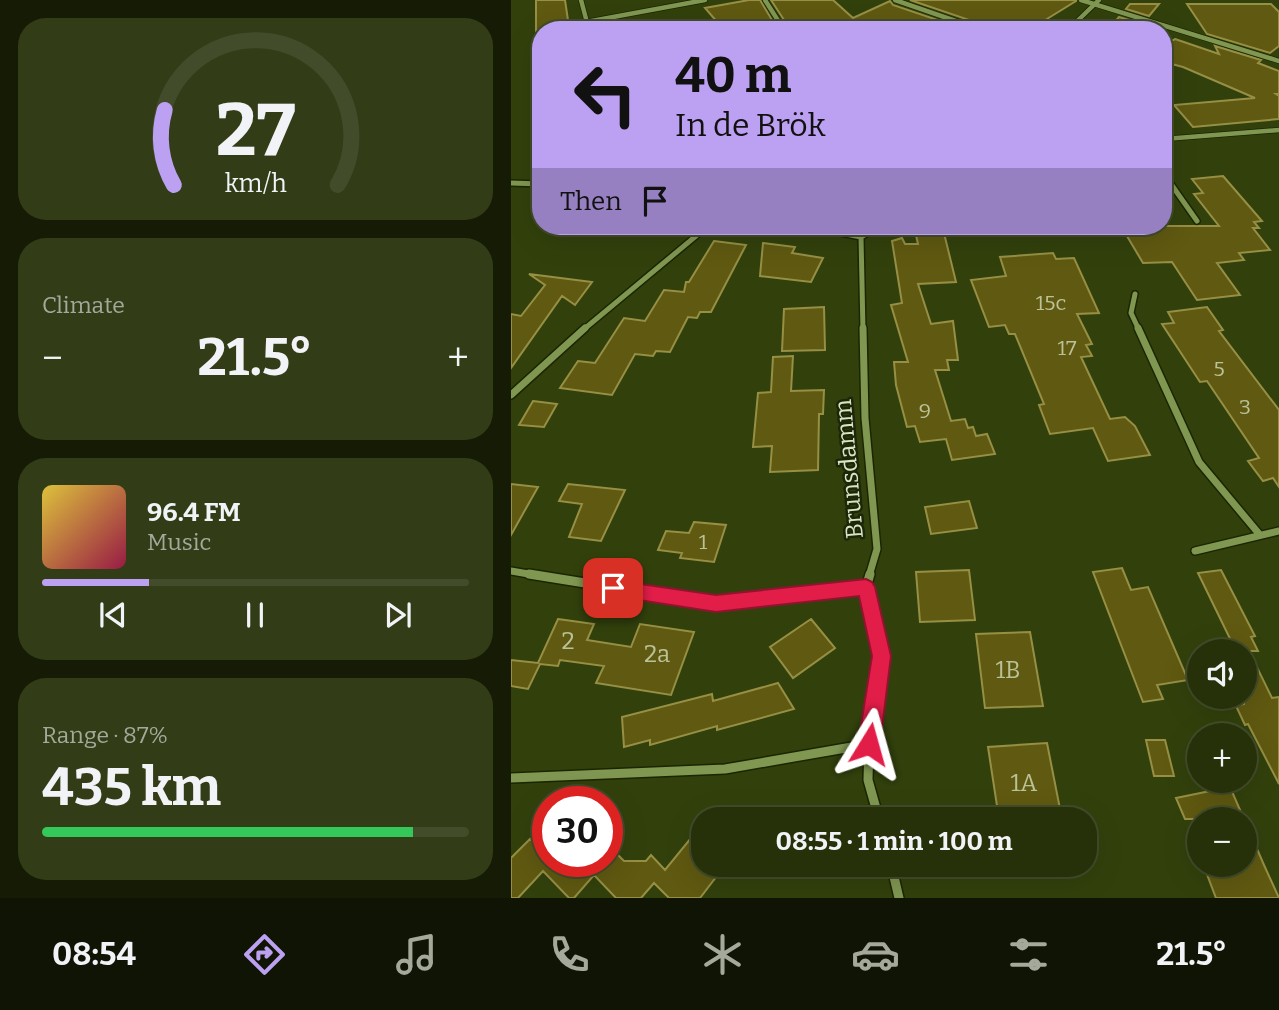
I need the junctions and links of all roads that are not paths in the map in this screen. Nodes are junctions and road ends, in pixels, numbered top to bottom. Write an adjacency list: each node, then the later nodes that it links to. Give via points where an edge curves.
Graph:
1 (581, 0): 8 (street)
2 (705, 0): 9 (street)
3 (765, 0): 10 (street)
4 (895, 0): 11 (street)
5 (1081, 0): 7 (street)
6 (1099, 0): 7 (street)
7 (1094, 4): 12 (street); 13 (street)
8 (586, 21)
9 (591, 21)
10 (778, 21)
11 (956, 21)
12 (1078, 21)
13 (1146, 21)
14 (1172, 29): 15 (street)
15 (1279, 61)
16 (1279, 130): 17 (street)
17 (1172, 138)
18 (511, 183): 19 (street)
19 (532, 184)
20 (1172, 185): 21 (street)
21 (1197, 221)
22 (697, 235): 27 (street)
23 (851, 235): 25 (street)
24 (864, 235): 25 (street)
25 (861, 237): 32 (street, Brunsdamm, via 865,418 877,549)
26 (1135, 294): 29 (street, via 1131,313 1199,462)
27 (511, 395)
28 (1279, 531): 29 (street)
29 (1260, 536): 30 (street)
30 (1195, 551)
31 (511, 571): 32 (street, via 716,604)
32 (866, 587): 33 (street, Brunsdamm, via 881,656)
33 (869, 744): 34 (street, via 725,769); 35 (street, Brunsdamm, via 868,780)
34 (511, 778)
35 (876, 807)
36 (894, 877): 37 (street)
37 (899, 898)

